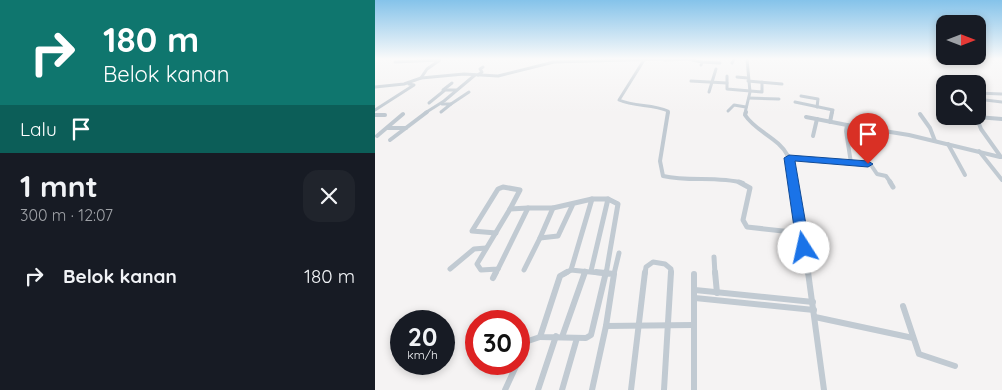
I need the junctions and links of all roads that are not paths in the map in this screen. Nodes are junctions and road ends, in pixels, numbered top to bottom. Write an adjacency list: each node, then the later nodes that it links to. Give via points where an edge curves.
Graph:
1 (436, 77): 7 (street)
2 (473, 77): 18 (street)
3 (635, 77): 69 (street, via 619,100 668,111 662,144 663,176 731,180 746,184 750,188 743,220 747,227)
4 (715, 77): 10 (street)
5 (727, 77): 14 (street)
6 (738, 77): 8 (street)
7 (421, 78): 12 (street)
8 (748, 79): 11 (street); 23 (street)
9 (691, 80): 10 (street)
10 (710, 82): 14 (street); 20 (street)
11 (763, 82): 15 (street); 23 (street, via 763,92)
12 (408, 83): 16 (street); 34 (street, via 413,85)
13 (452, 83): 17 (street)
14 (727, 83): 23 (street, via 727,89)
15 (782, 84)
16 (375, 87)
17 (445, 90): 18 (street); 29 (street)
18 (456, 90): 30 (street)
19 (469, 92): 31 (street)
20 (709, 92)
21 (986, 93): 22 (street)
22 (1002, 94)
23 (749, 95): 25 (street); 32 (street)
24 (801, 96): 33 (street, via 817,99)
25 (779, 99)
26 (986, 100): 28 (street)
27 (795, 102): 33 (street)
28 (1002, 102)
29 (429, 103)
30 (441, 104): 31 (street); 49 (street)
31 (451, 104): 35 (street)
32 (746, 107): 36 (street, via 734,105); 57 (street, via 745,115 750,124 781,147)
33 (817, 107): 45 (street, via 833,110)
34 (375, 110)
35 (441, 112)
36 (728, 112)
37 (403, 114): 48 (street)
38 (920, 114): 53 (street)
39 (375, 115): 40 (street)
40 (385, 115)
41 (805, 118): 43 (street)
42 (986, 118): 44 (street)
43 (817, 119): 45 (street); 51 (street)
44 (1002, 119)
45 (831, 122): 46 (street)
46 (847, 125): 53 (street); 58 (street)
47 (980, 125): 56 (street)
48 (387, 128): 49 (street); 50 (street)
49 (406, 128): 52 (street)
50 (377, 136)
51 (813, 136)
52 (390, 140)
53 (935, 141): 54 (street)
54 (948, 144): 55 (street); 59 (street)
55 (979, 151): 56 (street); 60 (street)
56 (1001, 157)
57 (789, 158): 58 (street); 69 (street)
58 (851, 163): 61 (street, via 871,165 876,173 886,176)
59 (965, 174)
60 (1002, 180)
61 (893, 187)
62 (608, 199): 63 (street); 78 (street); 79 (street, via 618,204)
63 (592, 200): 64 (street); 77 (street)
64 (573, 204): 66 (street); 70 (street, via 558,236)
65 (528, 208): 66 (street); 67 (street); 75 (street)
66 (553, 208): 70 (street)
67 (510, 209): 68 (street); 68 (street, via 520,190 498,189 473,230)
68 (496, 233): 71 (street)
69 (801, 233): 85 (street)
70 (540, 238): 76 (street)
71 (486, 248): 74 (street, via 474,249); 75 (street, via 477,265 481,270)
72 (619, 253): 80 (street)
73 (714, 257): 84 (street)
74 (449, 269)
75 (498, 270): 82 (street)
76 (524, 270)
77 (571, 270): 78 (street); 92 (street, via 560,276)
78 (588, 271): 79 (street); 93 (street)
79 (606, 272): 80 (street); 95 (street, via 591,335)
80 (614, 274): 91 (street)
81 (694, 274): 83 (street)
82 (493, 278)
83 (695, 294): 84 (street); 87 (street); 90 (street)
84 (717, 294): 85 (street)
85 (813, 302): 87 (street)
86 (903, 306): 96 (street)
87 (815, 313): 96 (street); 106 (street)
88 (669, 324): 89 (street); 89 (street, via 671,269 653,262 646,267); 90 (street); 104 (street)
89 (637, 325): 91 (street); 103 (street)
90 (693, 325): 105 (street)
91 (606, 326): 102 (street)
92 (540, 337): 93 (street); 94 (street)
93 (559, 337): 95 (street); 100 (street)
94 (530, 338)
95 (577, 338): 101 (street)
96 (913, 338): 97 (street, via 919,354)
97 (955, 366)
98 (512, 375): 99 (street)
99 (505, 390)
100 (539, 390)
101 (562, 390)
102 (592, 390)
103 (631, 390)
104 (664, 390)
105 (694, 390)
106 (824, 390)

